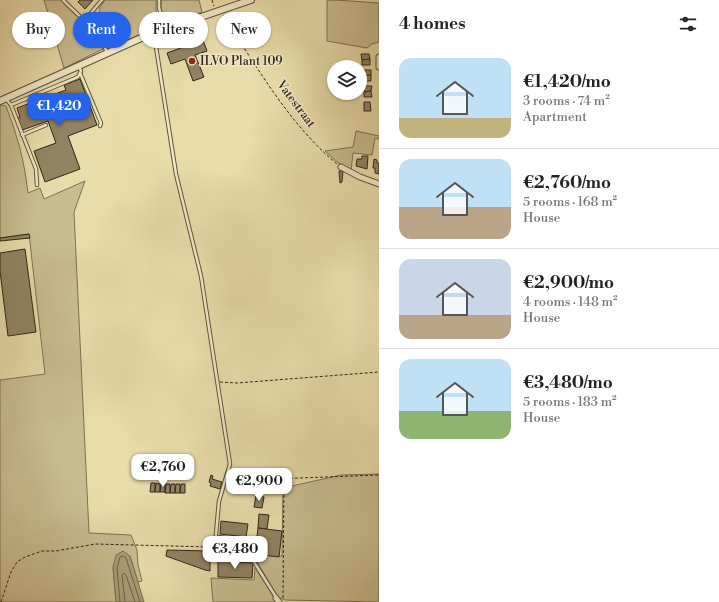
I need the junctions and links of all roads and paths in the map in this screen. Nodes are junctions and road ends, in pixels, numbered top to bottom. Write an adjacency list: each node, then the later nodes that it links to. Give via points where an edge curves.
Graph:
1 (63, 0): 6 (lane)
2 (102, 0): 7 (lane)
3 (159, 0): 8 (lane)
4 (212, 0): 9 (path, Vatestraat)
5 (251, 0): 9 (street)
6 (75, 12)
7 (92, 12)
8 (160, 12)
9 (218, 12)
10 (139, 39): 14 (street)
11 (105, 48): 14 (lane)
12 (156, 48): 28 (lane, via 176,174 201,276)
13 (243, 48): 24 (path, Vatestraat, via 285,108 320,149)
14 (107, 53): 16 (street)
15 (379, 57): 17 (street)
16 (79, 66): 18 (lane); 19 (street)
17 (379, 67)
18 (80, 73): 20 (lane, via 78,77); 22 (lane)
19 (3, 100): 20 (lane)
20 (11, 105): 23 (lane)
21 (46, 125): 23 (lane)
22 (100, 126)
23 (22, 135): 26 (lane, via 36,170)
24 (341, 167): 25 (street)
25 (379, 184)
26 (37, 186)
27 (379, 372): 28 (path, via 238,383)
28 (218, 382): 30 (lane, via 230,464)
29 (379, 475): 31 (path)
30 (227, 476): 31 (path, via 260,474 273,479); 32 (lane, via 219,501)
31 (284, 479): 37 (path)
32 (217, 537): 33 (lane); 35 (lane, via 241,540 246,544 251,558)
33 (214, 547): 34 (lane); 36 (path, via 95,544 42,551 24,557 18,562 11,572)
34 (214, 556)
35 (278, 600)
36 (1, 602)
37 (283, 602)

